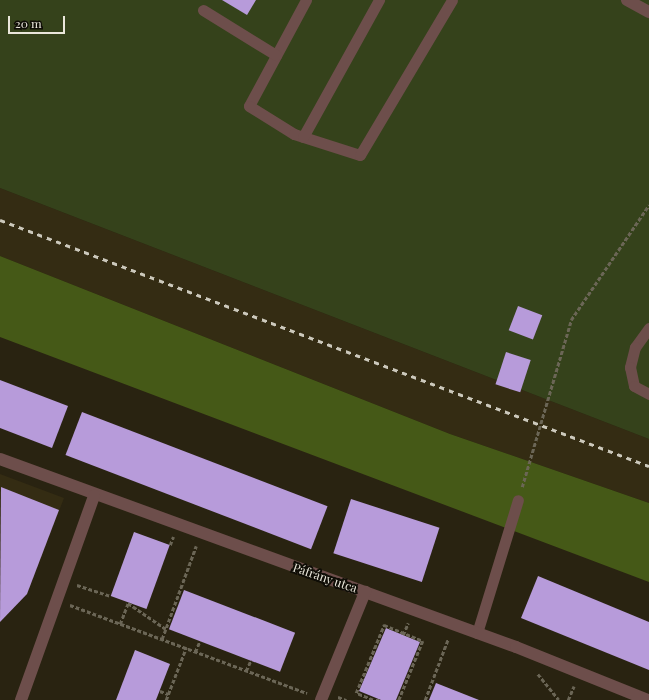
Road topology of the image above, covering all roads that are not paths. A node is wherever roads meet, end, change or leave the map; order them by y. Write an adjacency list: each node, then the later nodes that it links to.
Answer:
1 (306, 0): 7 (lane)
2 (380, 0): 8 (lane)
3 (452, 0): 8 (lane)
4 (628, 0): 6 (street)
5 (203, 10): 7 (lane)
6 (649, 12)
7 (276, 55): 8 (lane)
8 (303, 138)
9 (649, 328): 10 (lane)
10 (649, 394)
11 (0, 459): 12 (street, Páfrány utca)
12 (94, 496): 14 (street, Páfrány utca); 17 (street)
13 (518, 500): 15 (lane)
14 (365, 592): 15 (street, Páfrány utca); 16 (street)
15 (477, 633): 18 (street, Páfrány utca)
16 (323, 698)
17 (21, 700)
18 (648, 700)

